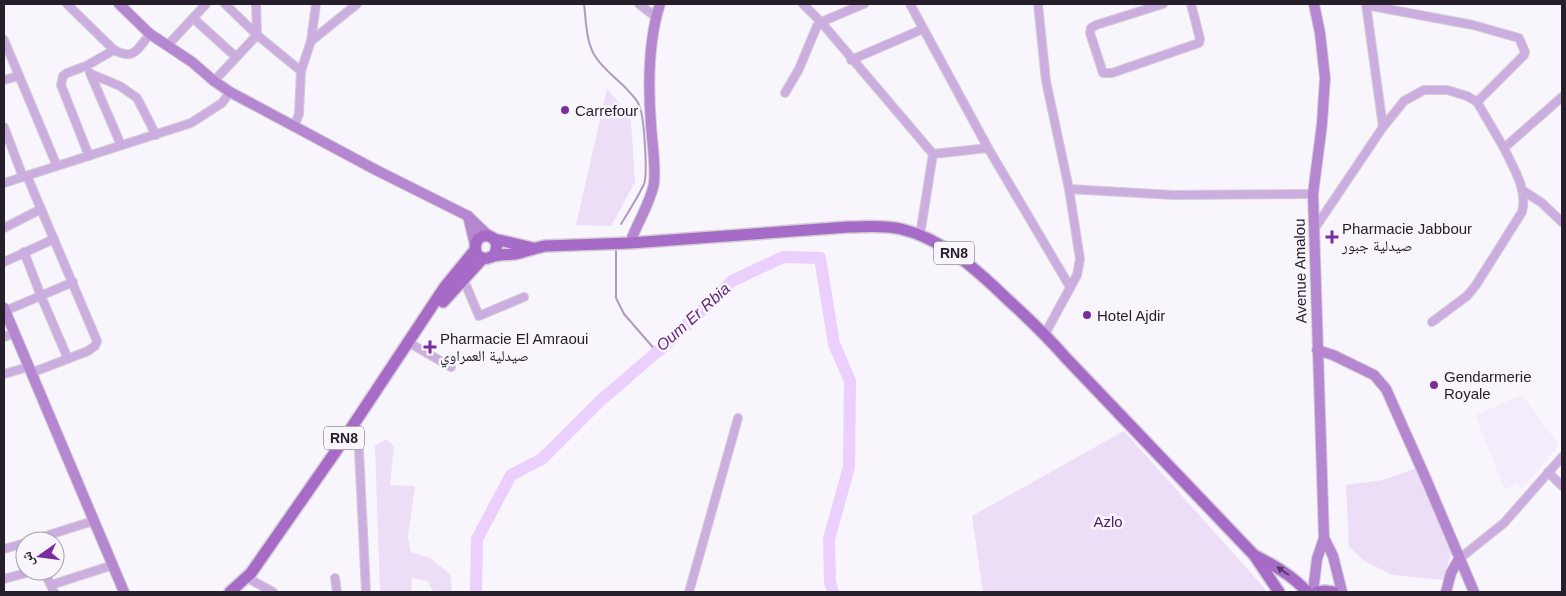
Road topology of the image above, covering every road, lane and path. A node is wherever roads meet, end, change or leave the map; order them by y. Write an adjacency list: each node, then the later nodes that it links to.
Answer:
1 (67, 4): 27 (street)
2 (119, 4): 22 (street)
3 (206, 4): 19 (street)
4 (225, 4): 23 (street)
5 (256, 4): 23 (street)
6 (316, 4): 25 (street)
7 (357, 4): 25 (street)
8 (639, 4): 18 (street)
9 (660, 4): 18 (street)
10 (803, 4): 20 (street)
11 (864, 4): 20 (street)
12 (910, 4): 21 (street)
13 (1038, 4): 52 (street)
14 (1163, 4): 15 (street)
15 (1192, 4)
16 (1314, 4): 54 (street, Avenue Amalou)
17 (1366, 4): 39 (street); 41 (street)
18 (656, 17): 63 (street)
19 (193, 18): 26 (street); 28 (street)
20 (821, 22): 29 (street); 37 (street)
21 (923, 29): 29 (street); 45 (street)
22 (150, 34): 26 (street); 27 (street)
23 (257, 35): 28 (street); 31 (street)
24 (4, 40): 33 (street)
25 (311, 41): 31 (street)
26 (167, 46): 35 (street)
27 (114, 50): 30 (street)
28 (236, 57): 35 (street)
29 (851, 60): 47 (street)
30 (86, 66): 32 (street); 48 (street)
31 (302, 71): 40 (street)
32 (91, 74): 43 (street); 44 (street)
33 (18, 76): 34 (street); 49 (street)
34 (4, 80)
35 (214, 81): 36 (street)
36 (230, 92): 40 (street); 43 (street)
37 (785, 93)
38 (1562, 97): 46 (street)
39 (1477, 102): 41 (street); 46 (street)
40 (294, 126): 56 (street)
41 (1383, 126): 59 (street)
42 (4, 127): 50 (street)
43 (156, 135): 44 (street)
44 (121, 145): 48 (street)
45 (988, 148): 47 (street); 70 (street)
46 (1504, 148): 53 (street)
47 (933, 154): 60 (street)
48 (89, 156): 49 (street)
49 (57, 166): 50 (street)
50 (25, 177): 51 (street); 55 (street)
51 (4, 183)
52 (1070, 189): 54 (street); 70 (street)
53 (1522, 190): 57 (street); 74 (street)
54 (1313, 194): 59 (street, Avenue Amalou)
55 (41, 210): 58 (street); 62 (street)
56 (468, 216): 61 (street); 66 (street)
57 (1562, 222)
58 (4, 228)
59 (1315, 228): 79 (street, Avenue Amalou)
60 (920, 235): 63 (main road, RN8); 76 (main road, RN8)
61 (491, 238): 64 (main road, RN8); 66 (main road, RN8); 66 (main road)
62 (54, 239): 65 (street); 69 (street)
63 (630, 243): 64 (main road, RN8)
64 (534, 248): 66 (main road, RN8)
65 (24, 252): 67 (street); 71 (street)
66 (482, 252): 68 (main road, RN8); 84 (main road, RN8)
67 (4, 262)
68 (463, 278): 72 (street); 78 (main road, RN8)
69 (73, 282): 71 (street); 80 (street)
70 (1070, 287): 76 (street)
71 (40, 296): 73 (street); 80 (street)
72 (524, 297)
73 (4, 310): 75 (street)
74 (1432, 322)
75 (15, 333): 77 (street); 82 (street)
76 (1045, 334): 94 (main road, RN8)
77 (4, 337)
78 (413, 345): 81 (street); 84 (main road, RN8)
79 (1317, 350): 93 (street, Avenue Amalou); 95 (street)
80 (68, 359): 82 (street)
81 (452, 367)
82 (30, 370): 83 (street); 91 (street)
83 (4, 374)
84 (371, 402): 86 (main road, RN8)
85 (738, 418): 106 (street)
86 (356, 427): 87 (main road, RN8); 105 (street)
87 (339, 452): 98 (main road, RN8); 101 (main road, RN8)
88 (1562, 457): 89 (street)
89 (1548, 472): 90 (street); 95 (street)
90 (1562, 486)
91 (94, 521): 92 (street); 96 (street)
92 (62, 531)
93 (1324, 538): 109 (street); 111 (street)
94 (1254, 555): 107 (main road, RN8); 108 (main road, RN8, one-way to 94)
95 (1459, 559): 112 (street); 113 (street)
96 (113, 565): 99 (street); 100 (street)
97 (335, 578): 104 (street)
98 (252, 581): 102 (main road, RN8); 103 (street)
99 (52, 589)
100 (124, 592)
101 (230, 592)
102 (241, 592)
103 (273, 592)
104 (337, 592)
105 (366, 592)
106 (689, 592)
107 (1279, 592)
108 (1307, 592)
109 (1315, 592): 110 (main road)
110 (1333, 592)
111 (1342, 592)
112 (1446, 592)
113 (1474, 592)

